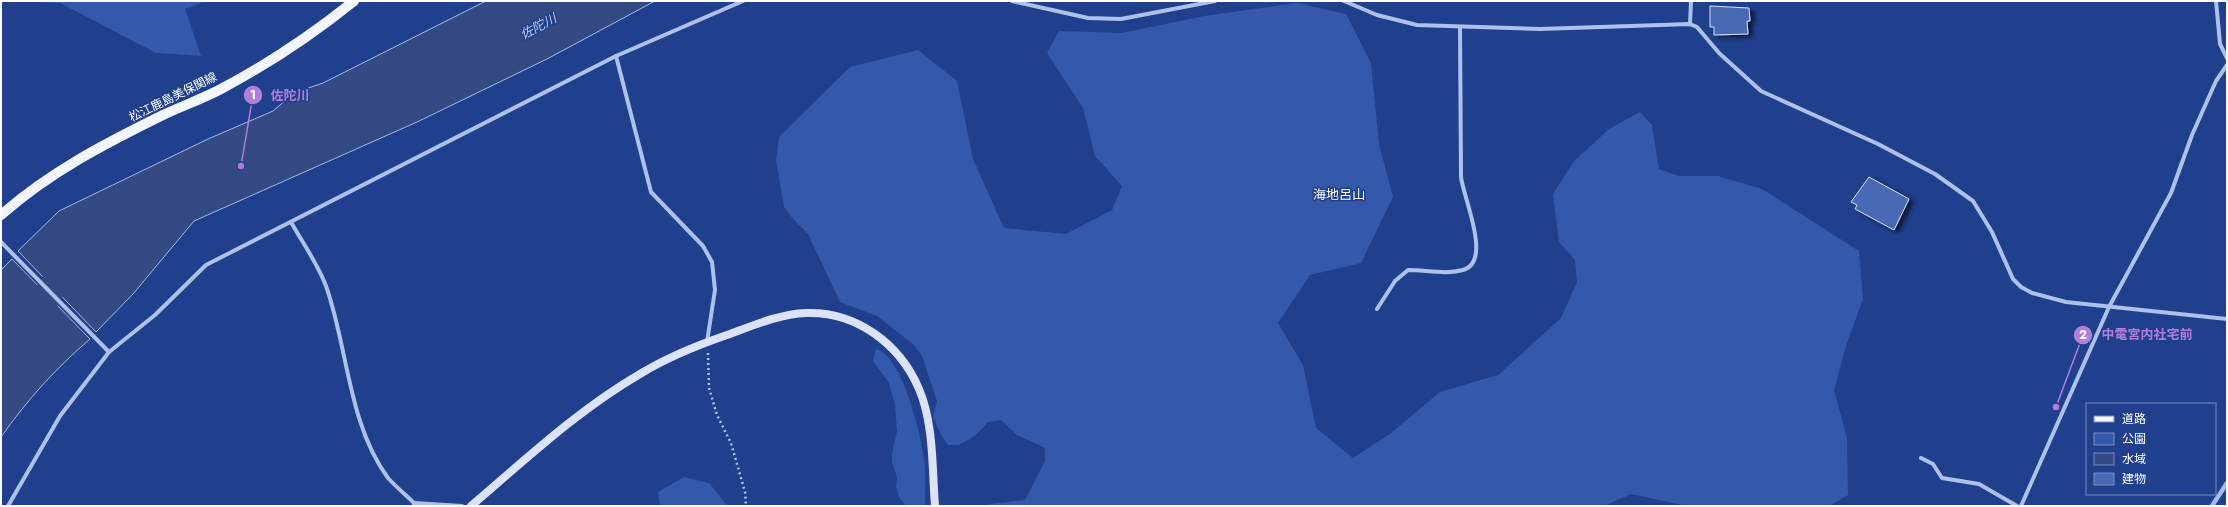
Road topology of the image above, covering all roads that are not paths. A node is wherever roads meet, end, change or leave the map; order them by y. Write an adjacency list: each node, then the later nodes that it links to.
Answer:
1 (354, 1): 13 (main road, 松江鹿島美保関線)
2 (743, 1): 10 (street)
3 (1012, 1): 4 (street)
4 (1215, 1)
5 (1344, 1): 9 (street)
6 (1691, 1): 8 (street)
7 (2216, 1): 11 (street)
8 (1690, 24): 9 (street); 16 (street)
9 (1460, 27): 17 (street)
10 (616, 56): 14 (street); 19 (street)
11 (2227, 58)
12 (2227, 65): 16 (street)
13 (1, 215)
14 (291, 222): 20 (street); 22 (street)
15 (1, 242): 20 (street)
16 (2109, 307): 18 (street); 28 (street)
17 (1377, 309)
18 (2227, 319)
19 (707, 342): 25 (street); 26 (street)
20 (109, 352): 23 (street)
21 (1921, 458): 27 (street)
22 (414, 504): 24 (street)
23 (8, 506)
24 (462, 506)
25 (471, 506)
26 (935, 506)
27 (2018, 506)
28 (2021, 506)

